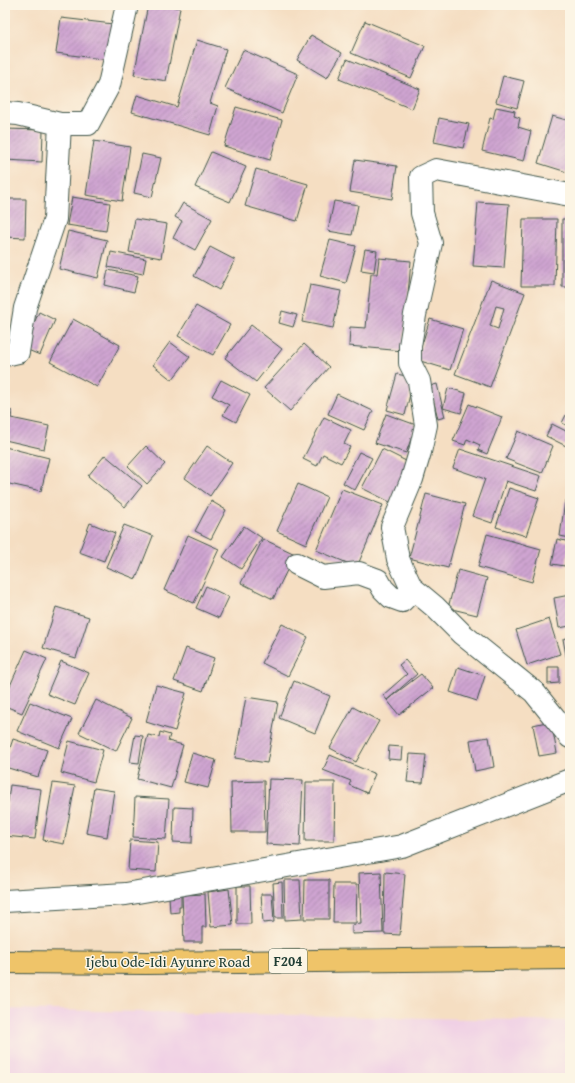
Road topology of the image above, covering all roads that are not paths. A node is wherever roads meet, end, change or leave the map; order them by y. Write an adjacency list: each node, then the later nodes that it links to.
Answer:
1 (127, 5): 3 (street)
2 (5, 113): 3 (street)
3 (60, 124): 5 (street)
4 (570, 195): 7 (street)
5 (5, 355)
6 (297, 564): 7 (street)
7 (411, 587): 8 (street)
8 (570, 737)
9 (570, 780): 10 (street)
10 (5, 901)
11 (570, 958): 12 (main road, Ijebu Ode-Idi Ayunre Road / F204)
12 (5, 962)

